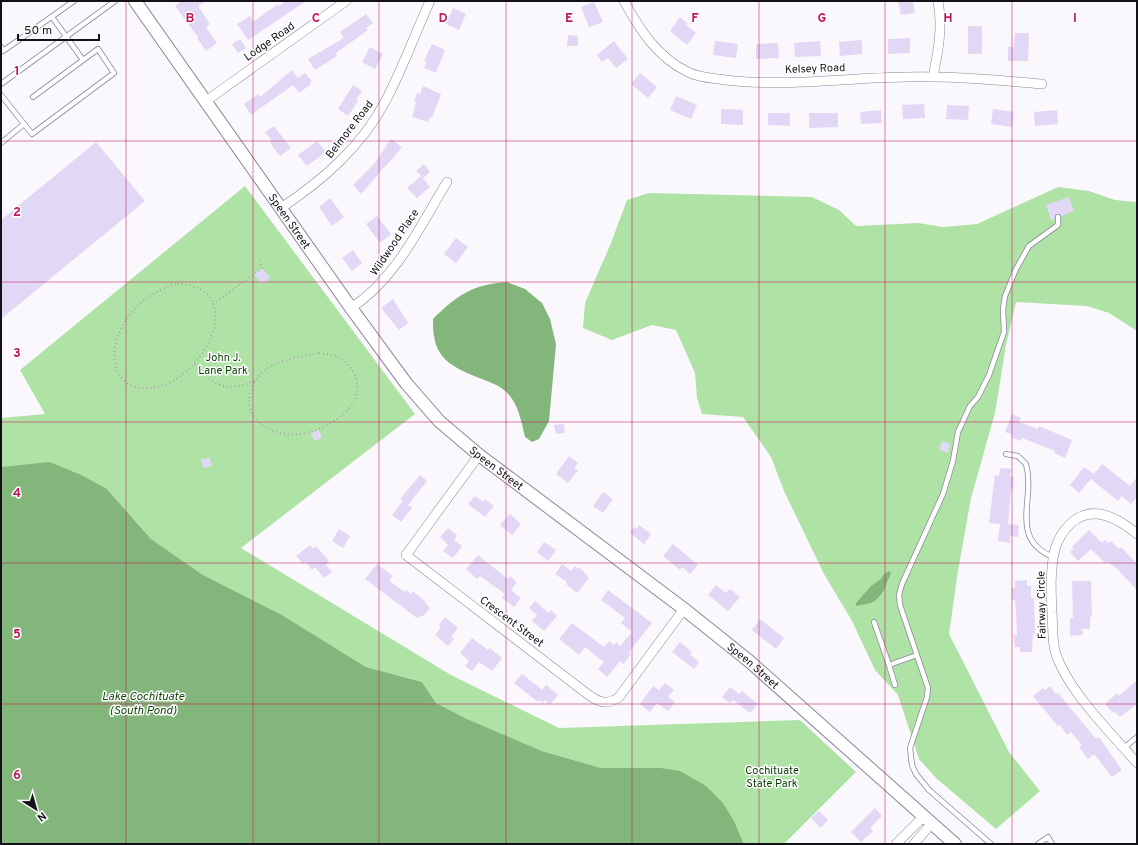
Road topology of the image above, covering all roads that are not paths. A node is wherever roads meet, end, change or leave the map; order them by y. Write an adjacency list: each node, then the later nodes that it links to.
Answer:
1 (74, 1): 8 (lane)
2 (115, 1): 9 (lane)
3 (135, 1): 17 (street, Speen Street)
4 (346, 1): 17 (street, Lodge Road)
5 (430, 1): 21 (street, Belmore Road)
6 (624, 1): 12 (street, Kelsey Road)
7 (938, 1): 12 (street)
8 (52, 17): 9 (lane); 10 (lane)
9 (65, 37): 11 (lane); 13 (lane)
10 (1, 47)
11 (83, 60): 16 (lane); 18 (lane)
12 (933, 77): 14 (street, Kelsey Road)
13 (1, 84)
14 (1042, 84)
15 (1, 95): 18 (lane)
16 (33, 96)
17 (206, 101): 21 (street, Speen Street)
18 (24, 124): 19 (lane)
19 (1, 143)
20 (447, 182): 23 (street, Wildwood Place)
21 (281, 208): 23 (street, Speen Street)
22 (1058, 217): 30 (lane)
23 (351, 308): 25 (street, Speen Street)
24 (1006, 454): 27 (lane)
25 (479, 455): 28 (street, Speen Street); 28 (street, Crescent Street)
26 (1137, 534): 27 (street, Fairway Circle)
27 (1053, 557): 34 (street, Fairway Circle)
28 (684, 609): 36 (street, Speen Street)
29 (874, 622): 31 (lane)
30 (917, 655): 31 (lane); 40 (lane)
31 (888, 665): 32 (lane)
32 (895, 685)
33 (1137, 737): 34 (lane)
34 (1124, 748): 35 (street, Fairway Circle)
35 (1137, 763)
36 (928, 819): 37 (street); 38 (street); 39 (street, Speen Street)
37 (896, 844)
38 (914, 844)
39 (955, 844)
40 (991, 844)
41 (1038, 844): 42 (lane)
42 (1052, 844)

